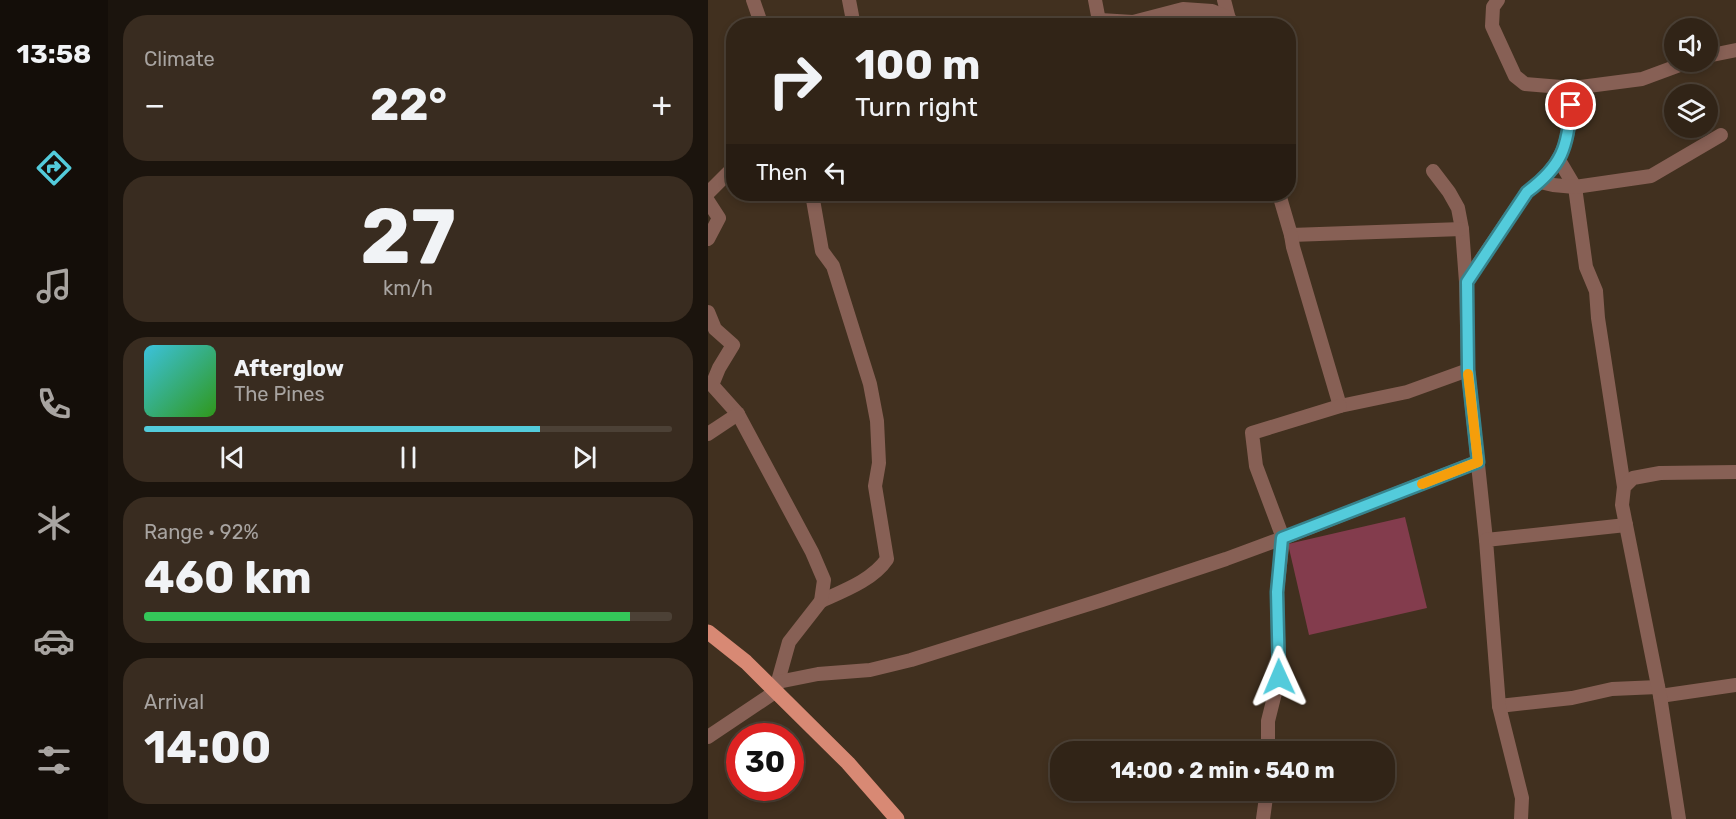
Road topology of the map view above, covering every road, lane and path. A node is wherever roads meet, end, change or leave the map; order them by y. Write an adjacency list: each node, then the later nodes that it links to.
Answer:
1 (753, 0): 6 (street)
2 (849, 0): 7 (street)
3 (1095, 0): 8 (street)
4 (1224, 0): 11 (street)
5 (1498, 0): 15 (street)
6 (759, 18)
7 (852, 18)
8 (1099, 18)
9 (1148, 18): 10 (street)
10 (1224, 18)
11 (1229, 18)
12 (1736, 50): 13 (street)
13 (1718, 54)
14 (1664, 71): 15 (street)
15 (1573, 88): 17 (street)
16 (1721, 135): 21 (street)
17 (1559, 160): 20 (street); 21 (street)
18 (1433, 171): 26 (street)
19 (726, 174): 22 (street)
20 (1540, 182): 21 (street); 29 (street)
21 (1575, 187): 37 (street)
22 (708, 193)
23 (708, 201): 28 (street)
24 (813, 201): 41 (street)
25 (1281, 201): 27 (street)
26 (1462, 229): 27 (street); 29 (street)
27 (1291, 235): 32 (street)
28 (708, 239)
29 (1467, 282): 31 (street)
30 (708, 312): 33 (street)
31 (1468, 370): 32 (street); 35 (street)
32 (1340, 406): 39 (street)
33 (738, 414): 34 (street); 41 (street)
34 (708, 434)
35 (1478, 462): 39 (street); 40 (street)
36 (1736, 472): 37 (street)
37 (1624, 487): 38 (street)
38 (1626, 525): 40 (street); 45 (street)
39 (1282, 538): 44 (street); 48 (street)
40 (1486, 540): 46 (street)
41 (821, 601): 44 (street)
42 (708, 632): 44 (main road)
43 (1736, 685): 45 (street)
44 (777, 687): 47 (street); 50 (main road)
45 (1659, 691): 46 (street); 53 (street)
46 (1499, 706): 52 (street)
47 (708, 737)
48 (1268, 741)
49 (1265, 801): 51 (street)
50 (897, 819)
51 (1263, 819)
52 (1521, 819)
53 (1679, 819)

